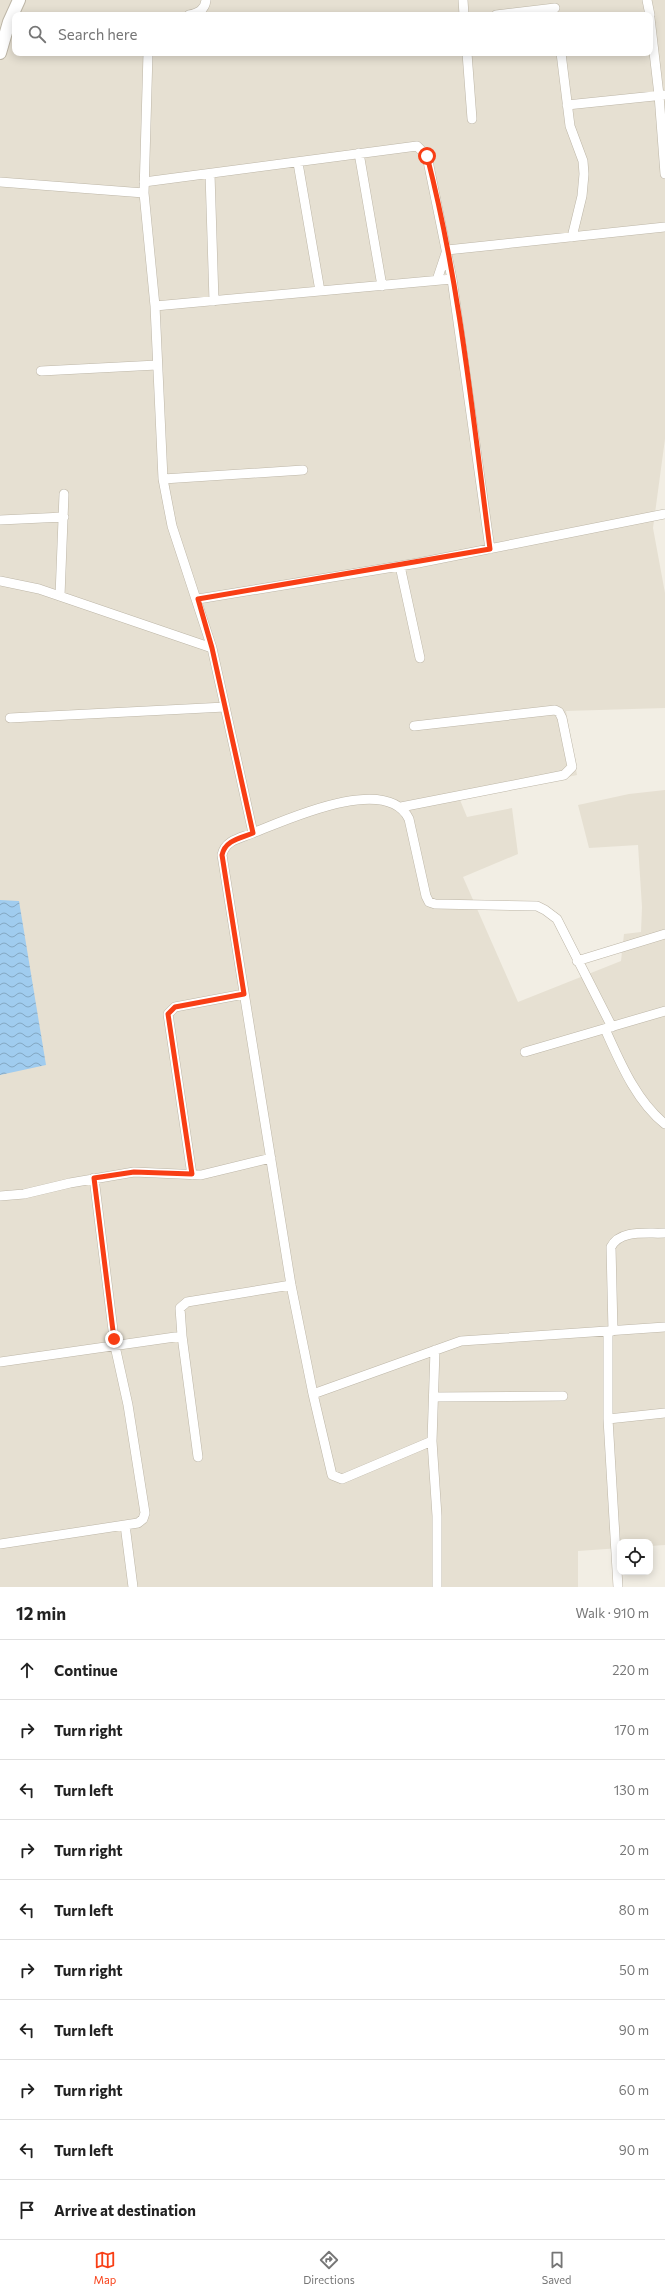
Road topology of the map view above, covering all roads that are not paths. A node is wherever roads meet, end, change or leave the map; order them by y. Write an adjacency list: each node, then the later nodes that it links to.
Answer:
1 (19, 0): 6 (street)
2 (206, 0): 7 (street)
3 (463, 0): 8 (street)
4 (647, 0): 10 (street)
5 (555, 8): 9 (street)
6 (15, 12)
7 (198, 12)
8 (464, 12)
9 (521, 12)
10 (649, 12)
11 (12, 20): 13 (street)
12 (653, 37): 17 (street)
13 (0, 53)
14 (148, 56): 25 (street)
15 (467, 56): 19 (street)
16 (562, 56): 18 (street)
17 (662, 95): 18 (street); 23 (street)
18 (567, 105): 28 (street)
19 (472, 119)
20 (359, 153): 21 (street); 29 (street); 32 (street)
21 (298, 163): 22 (street); 33 (street)
22 (210, 174): 25 (street); 34 (street)
23 (665, 174)
24 (0, 182): 26 (street)
25 (144, 182): 26 (street)
26 (144, 193): 35 (street)
27 (665, 227): 28 (street)
28 (572, 237): 29 (street)
29 (446, 250): 30 (street); 31 (street)
30 (452, 279): 31 (street); 44 (street)
31 (437, 280): 32 (street)
32 (382, 286): 33 (street)
33 (320, 291): 34 (street)
34 (214, 301): 35 (street)
35 (155, 306): 36 (street)
36 (157, 365): 37 (street); 39 (street)
37 (41, 371)
38 (303, 470): 39 (street)
39 (163, 479): 48 (street)
40 (64, 494): 42 (street)
41 (665, 514): 44 (street)
42 (64, 517): 43 (street); 47 (street)
43 (0, 520)
44 (490, 549): 45 (street)
45 (400, 566): 48 (street); 50 (street)
46 (0, 581): 47 (street)
47 (60, 596): 49 (street)
48 (198, 599): 49 (street)
49 (212, 648): 51 (street)
50 (420, 658)
51 (225, 707): 52 (street); 55 (street)
52 (10, 718)
53 (414, 726): 54 (street)
54 (401, 807): 55 (street); 57 (street)
55 (253, 833): 58 (street)
56 (665, 934): 57 (street)
57 (577, 960): 60 (street)
58 (244, 994): 63 (street); 64 (street)
59 (665, 1011): 60 (street)
60 (609, 1028): 61 (street); 62 (street)
61 (525, 1052)
62 (665, 1124)
63 (271, 1158): 64 (street); 68 (street)
64 (192, 1174): 65 (street)
65 (94, 1178): 66 (street); 72 (street)
66 (0, 1196)
67 (665, 1233): 70 (street)
68 (291, 1285): 71 (street); 75 (street)
69 (665, 1327): 70 (street)
70 (611, 1331): 73 (street); 79 (street)
71 (182, 1336): 72 (street); 81 (street)
72 (116, 1346): 74 (street); 82 (street)
73 (435, 1350): 75 (street); 77 (street)
74 (0, 1362)
75 (313, 1394): 80 (street)
76 (563, 1396): 77 (street)
77 (434, 1397): 80 (street)
78 (665, 1413): 79 (street)
79 (608, 1418): 86 (street)
80 (432, 1441): 85 (street)
81 (198, 1457)
82 (125, 1525): 83 (street); 84 (street)
83 (0, 1544)
84 (133, 1587)
85 (437, 1587)
86 (618, 1587)

